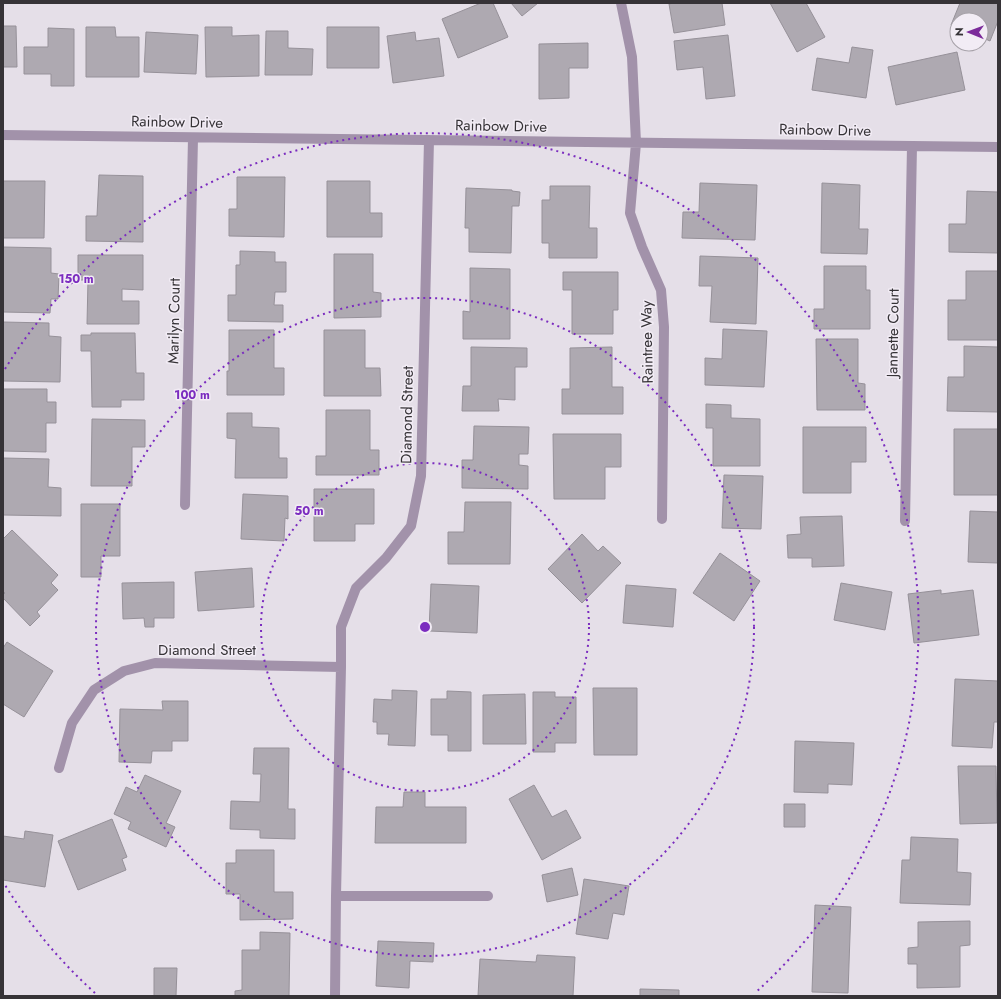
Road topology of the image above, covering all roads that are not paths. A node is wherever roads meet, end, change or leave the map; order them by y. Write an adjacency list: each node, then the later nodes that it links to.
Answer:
1 (621, 3): 5 (street, Raintree Way)
2 (3, 135): 3 (street, Rainbow Drive)
3 (193, 138): 4 (street, Rainbow Drive); 8 (street, Marilyn Court)
4 (429, 140): 5 (street, Rainbow Drive); 11 (street, Diamond Street)
5 (636, 143): 6 (street, Rainbow Drive); 9 (street, Raintree Way)
6 (912, 146): 7 (street, Rainbow Drive); 10 (street, Jannette Court)
7 (998, 147)
8 (185, 505)
9 (662, 519)
10 (905, 521)
11 (341, 667): 12 (street, Diamond Street); 13 (street, Diamond Street)
12 (59, 768)
13 (336, 896): 14 (street); 15 (street, Diamond Street)
14 (488, 896)
15 (335, 996)

